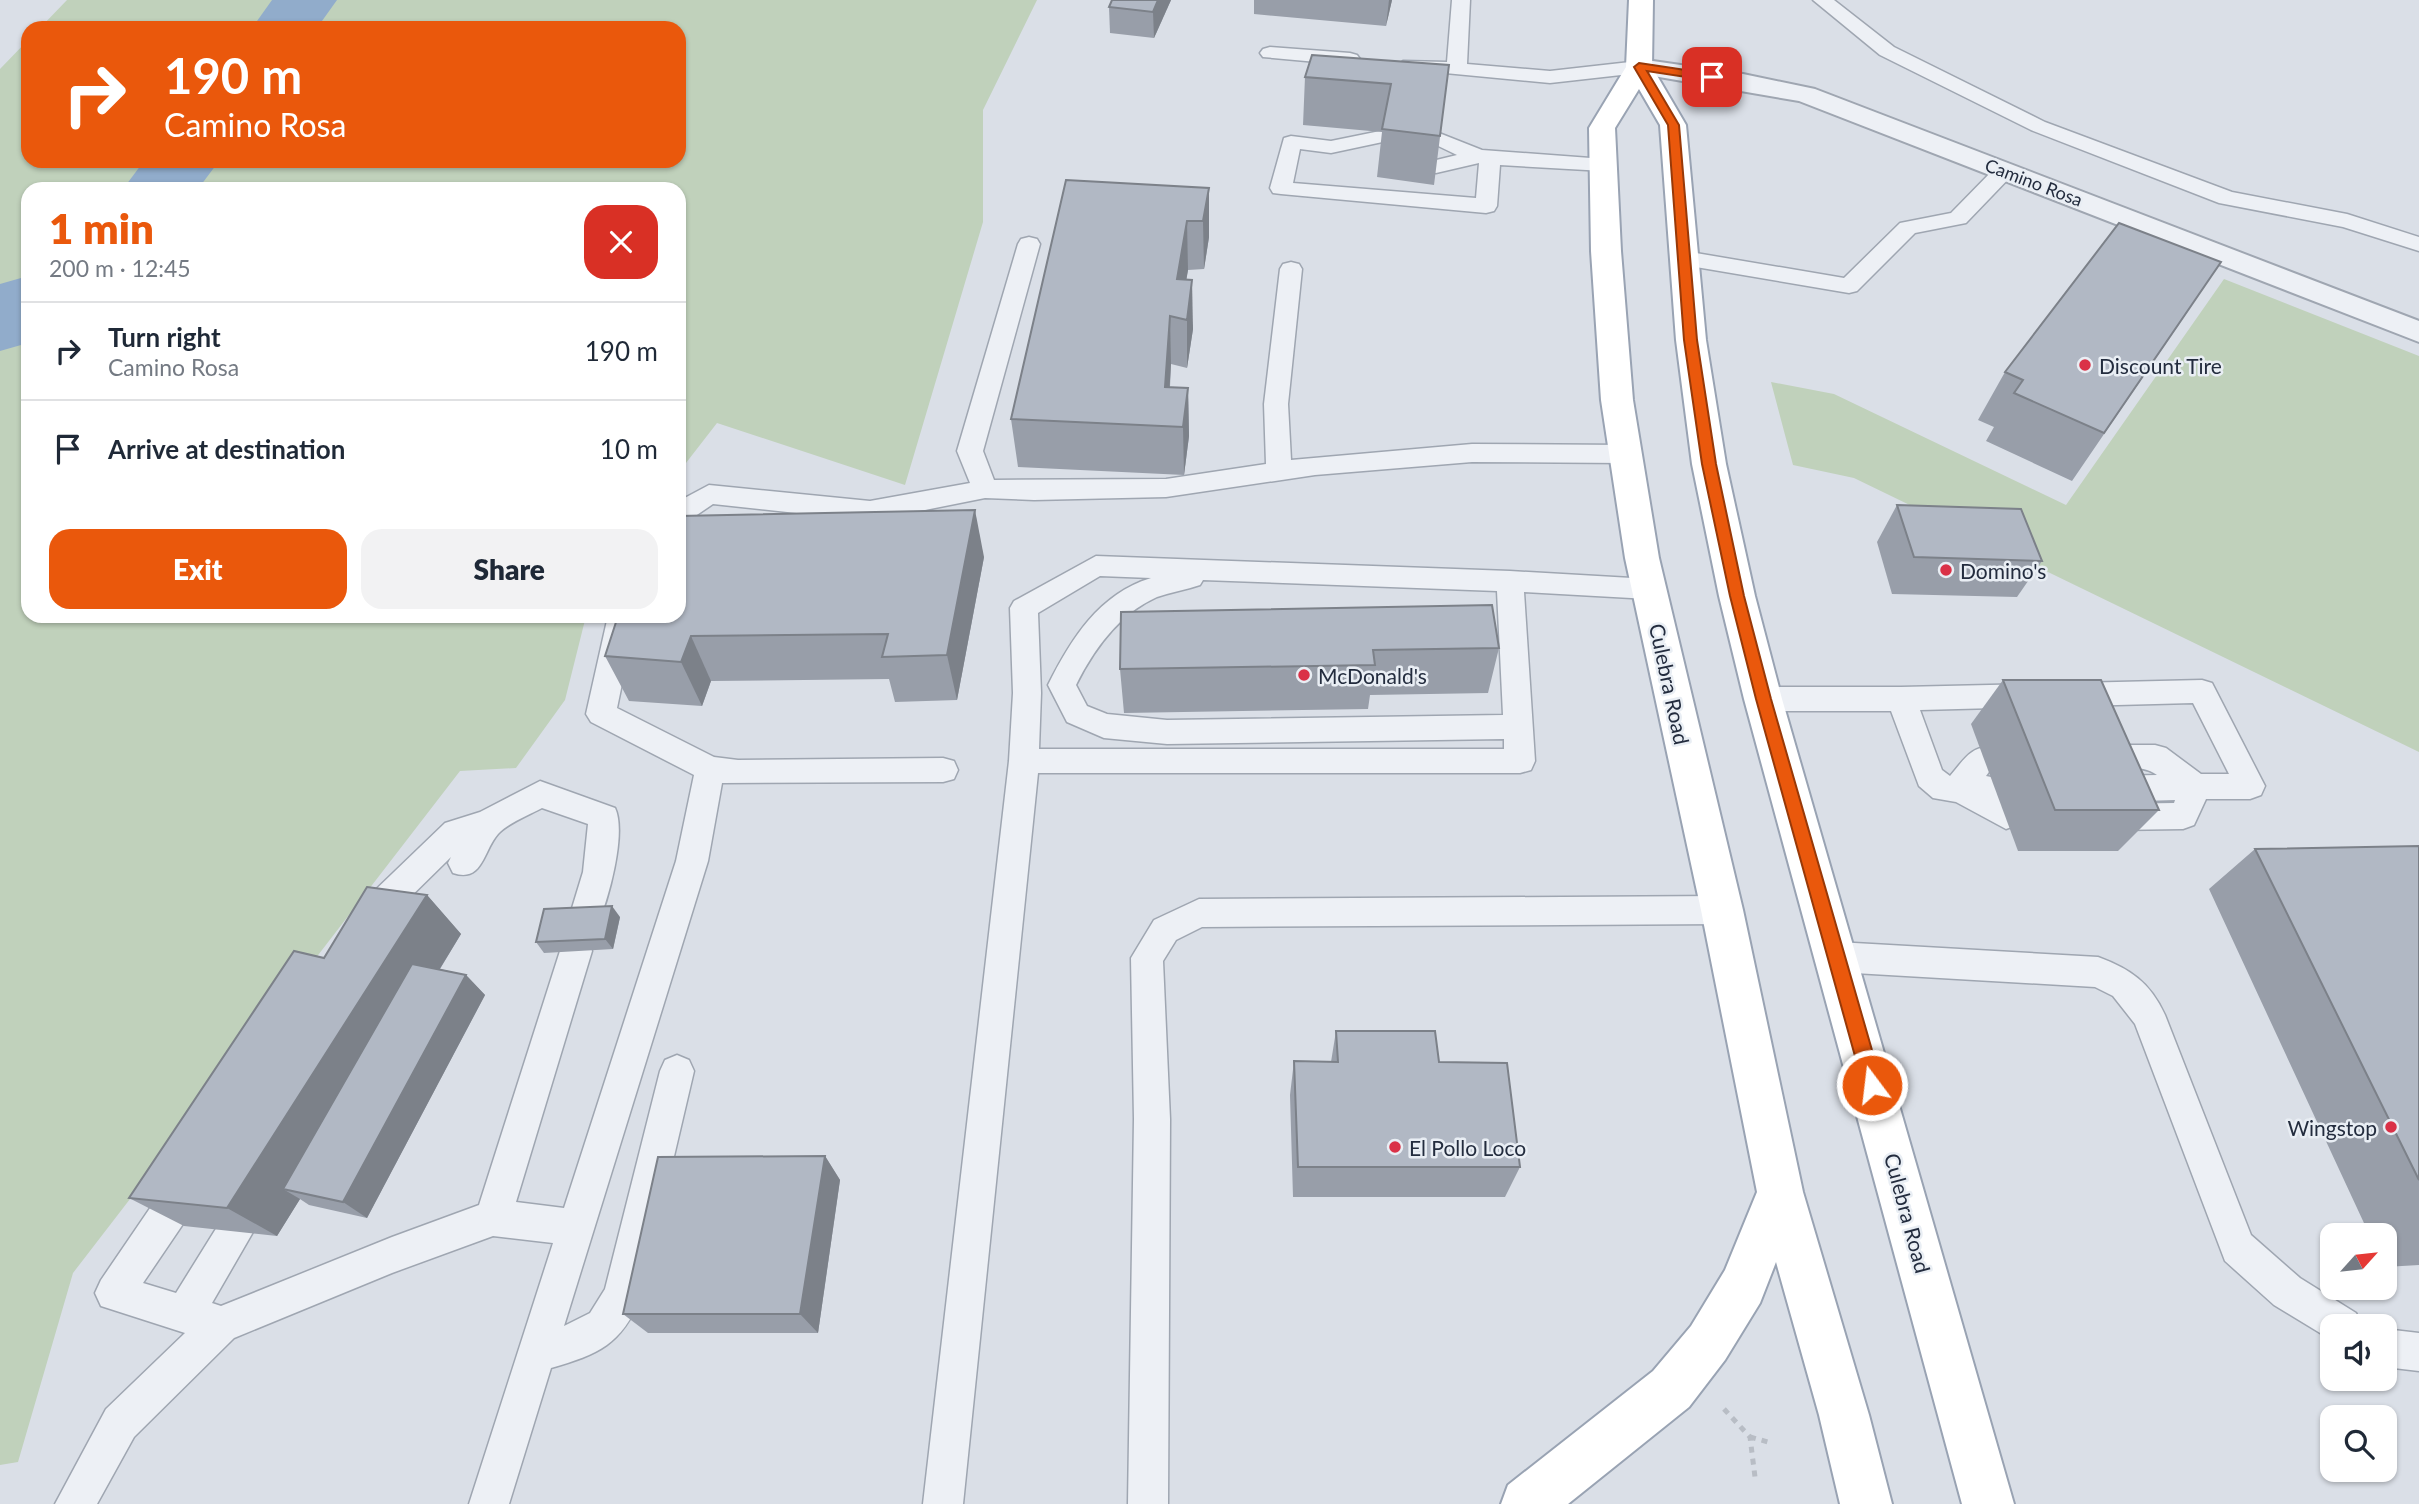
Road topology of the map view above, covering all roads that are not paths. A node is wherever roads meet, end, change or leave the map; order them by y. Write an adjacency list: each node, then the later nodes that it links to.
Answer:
1 (1461, 0): 8 (lane)
2 (1641, 0): 7 (main road, Culebra Road)
3 (1822, 0): 15 (lane)
4 (1270, 52): 5 (lane)
5 (1364, 61)
6 (1390, 63): 8 (lane)
7 (1639, 67): 8 (lane); 12 (main road, Culebra Road); 13 (street, Camino Rosa); 16 (main road, Culebra Road)
8 (1457, 69)
9 (1378, 148): 11 (lane)
10 (1438, 153): 11 (lane)
11 (1483, 157): 12 (lane)
12 (1604, 165): 19 (main road, Culebra Road)
13 (2006, 171): 16 (lane); 18 (street, Camino Rosa)
14 (1028, 244): 21 (lane)
15 (2419, 244)
16 (1684, 258): 27 (main road, Culebra Road)
17 (1291, 269): 20 (lane)
18 (2419, 332)
19 (1625, 454): 20 (lane); 25 (main road, Culebra Road)
20 (1279, 472): 21 (lane)
21 (985, 489): 22 (lane)
22 (686, 509)
23 (1217, 570): 24 (lane); 29 (lane); 32 (lane)
24 (1510, 581): 25 (lane); 29 (lane)
25 (1649, 589): 43 (main road, Culebra Road)
26 (620, 623): 33 (lane)
27 (1763, 699): 28 (lane); 47 (main road, Culebra Road)
28 (1901, 699): 35 (lane); 36 (lane)
29 (1518, 727): 32 (lane)
30 (2078, 757): 37 (lane)
31 (1984, 758): 36 (lane)
32 (1024, 761): 62 (lane)
33 (709, 769): 34 (lane); 52 (lane)
34 (943, 770)
35 (2250, 786): 37 (lane)
36 (1958, 787): 39 (lane)
37 (2196, 788): 38 (lane); 40 (lane)
38 (2092, 789)
39 (2000, 802)
40 (2103, 817)
41 (488, 823): 42 (lane); 44 (lane); 45 (lane)
42 (464, 863)
43 (1722, 910): 50 (main road, Culebra Road); 63 (lane)
44 (585, 918)
45 (355, 942)
46 (576, 951): 51 (lane)
47 (1837, 957): 55 (lane); 66 (main road, Culebra Road)
48 (677, 1071): 59 (lane)
49 (207, 1157): 54 (lane)
50 (1780, 1192): 64 (main road); 65 (main road, Culebra Road)
51 (493, 1218): 52 (lane); 56 (lane)
52 (575, 1227): 59 (lane)
53 (235, 1231): 54 (lane)
54 (184, 1314): 56 (lane)
55 (2322, 1314)
56 (220, 1325): 60 (lane)
57 (2397, 1349): 58 (lane)
58 (2419, 1352)
59 (537, 1353): 61 (lane)
60 (75, 1504)
61 (489, 1504)
62 (943, 1504)
63 (1148, 1504)
64 (1527, 1504)
65 (1866, 1504)
66 (1988, 1504)

